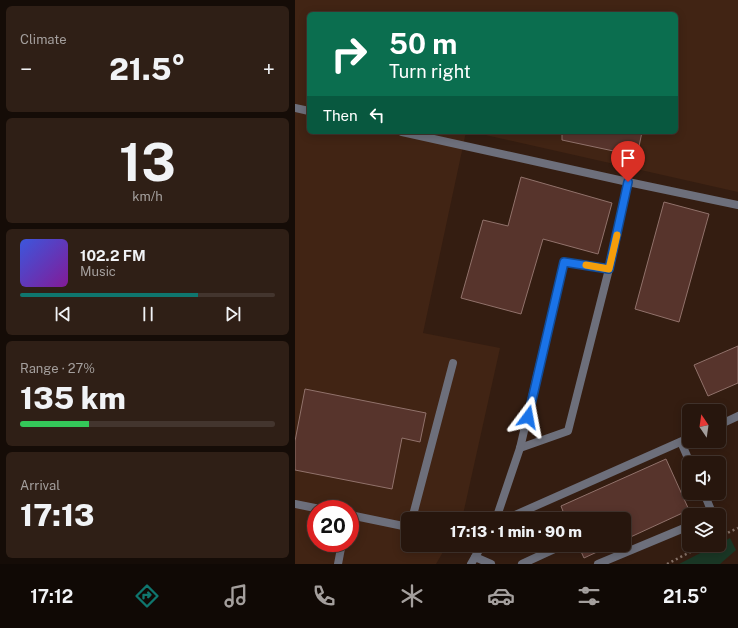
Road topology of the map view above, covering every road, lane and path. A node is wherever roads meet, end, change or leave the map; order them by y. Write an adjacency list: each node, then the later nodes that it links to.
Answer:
1 (295, 108): 2 (lane)
2 (307, 111)
3 (411, 134): 4 (lane)
4 (628, 182): 5 (lane); 6 (lane)
5 (738, 205)
6 (609, 269): 11 (lane); 11 (lane)
7 (453, 363): 15 (lane)
8 (738, 416): 9 (lane)
9 (726, 421)
10 (681, 442): 12 (lane); 17 (lane)
11 (520, 448): 16 (lane)
12 (687, 456)
13 (295, 504): 14 (lane)
14 (307, 506)
15 (414, 512)
16 (498, 512)
17 (522, 512)
18 (359, 517): 19 (lane)
19 (401, 526)
20 (738, 528): 22 (path)
21 (682, 529): 30 (lane)
22 (726, 534)
23 (340, 552): 27 (lane)
24 (548, 552): 29 (lane)
25 (690, 552): 31 (path)
26 (473, 560): 28 (lane)
27 (337, 564)
28 (491, 564)
29 (522, 564)
30 (598, 564)
31 (667, 564)

